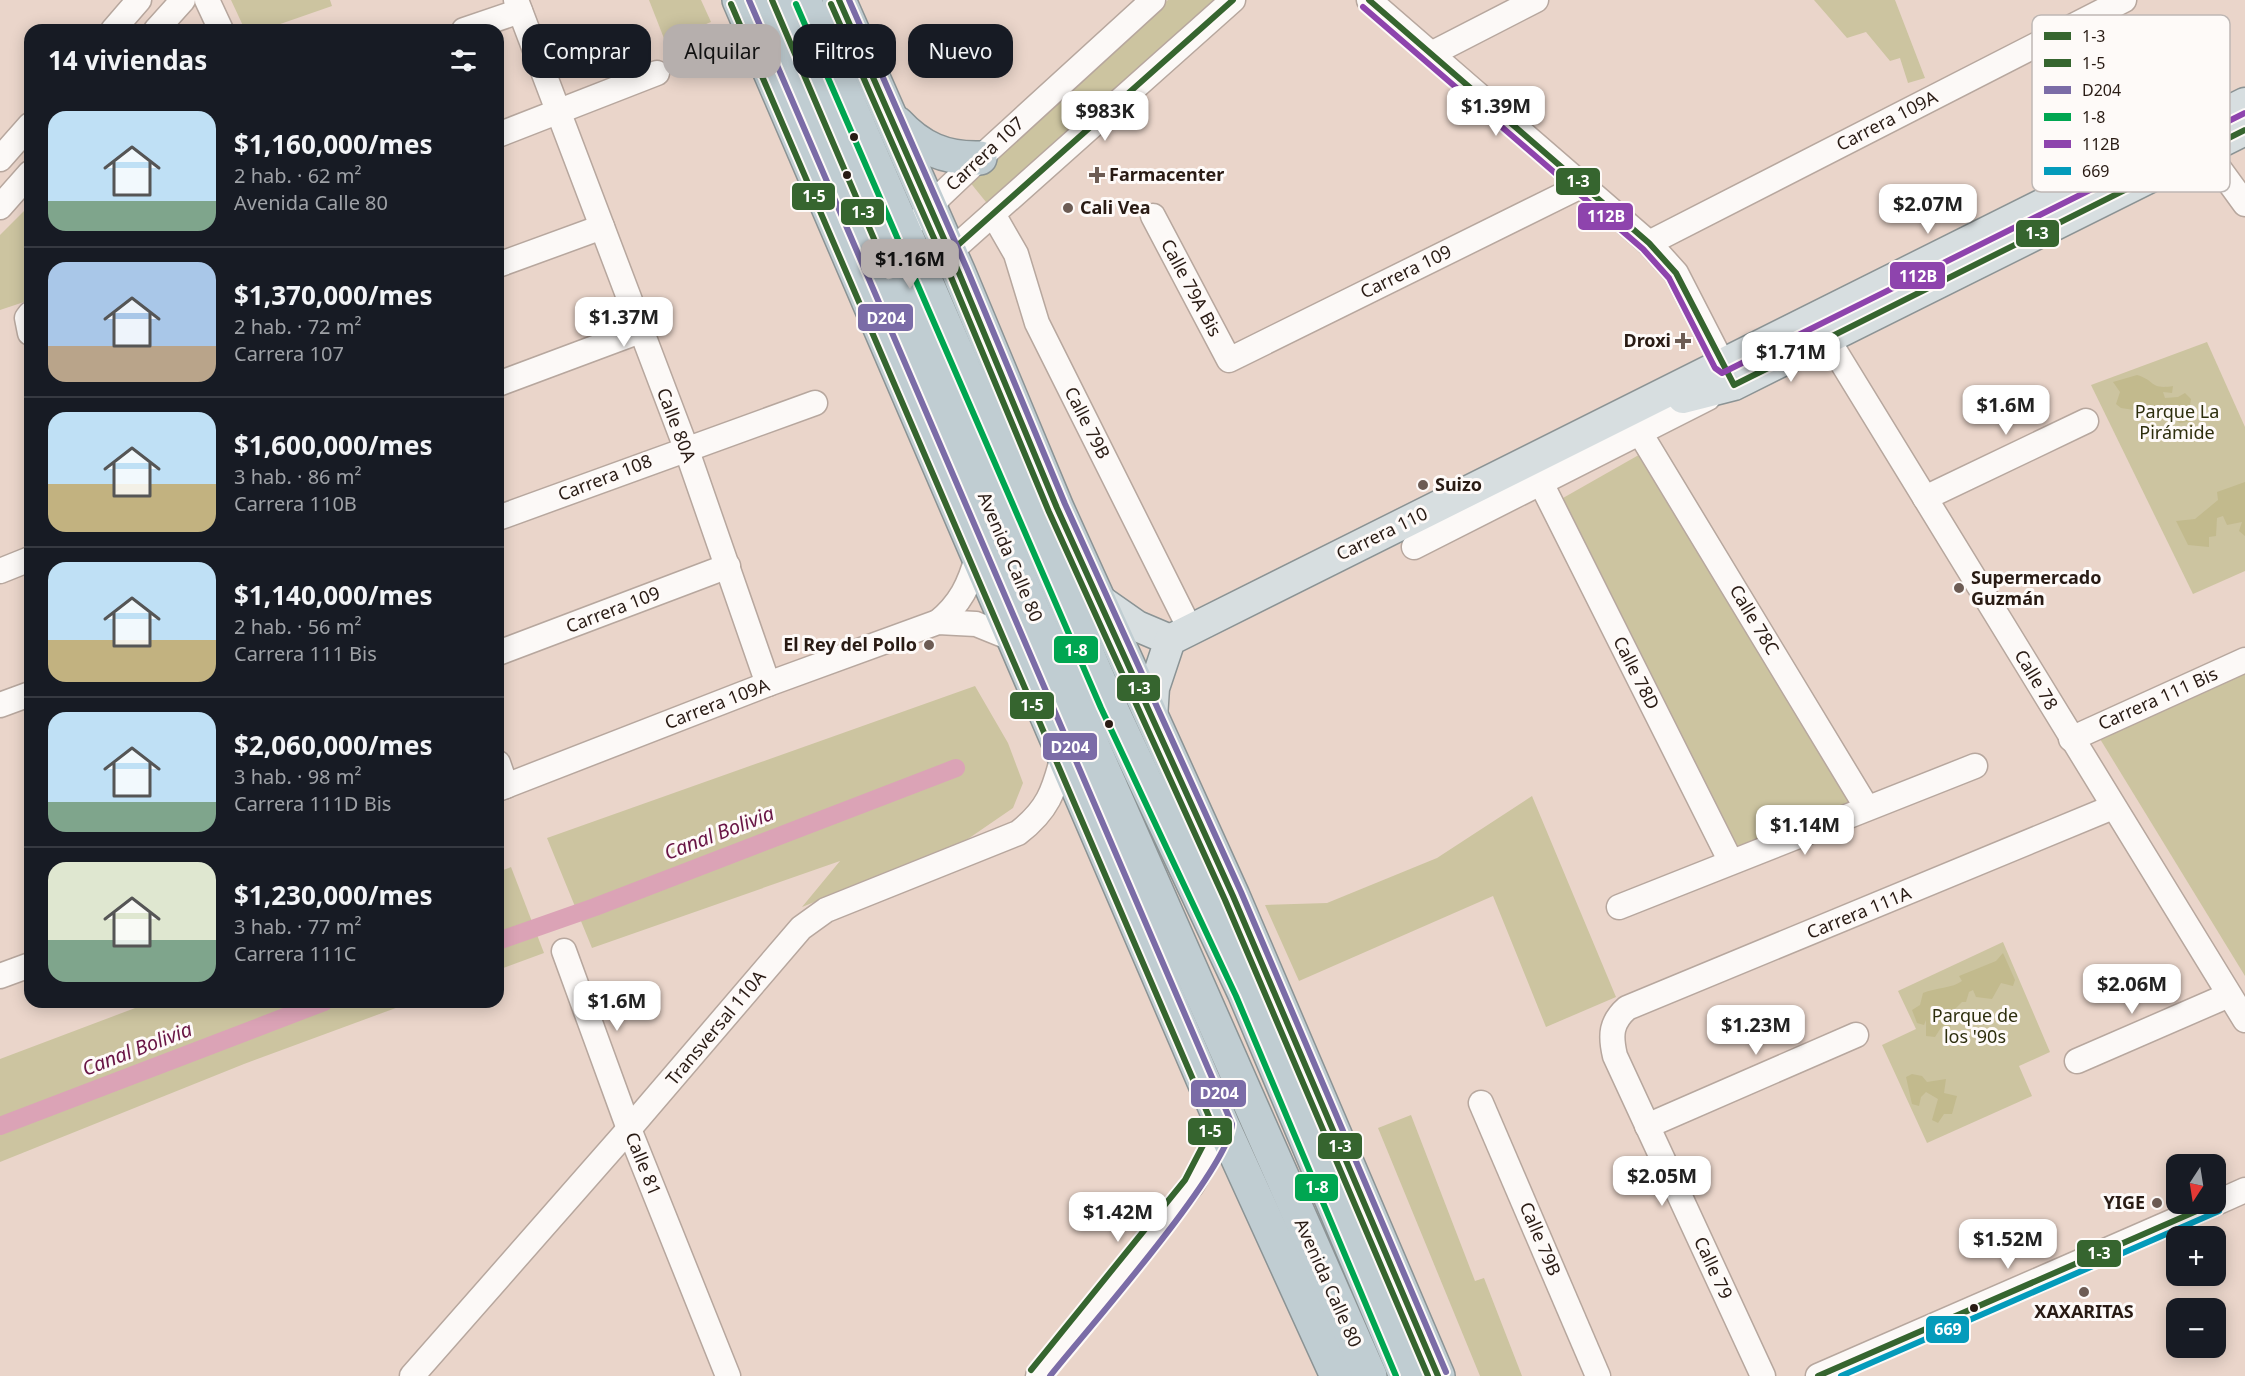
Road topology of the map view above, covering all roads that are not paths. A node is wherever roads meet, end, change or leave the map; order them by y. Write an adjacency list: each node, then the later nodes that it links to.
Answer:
1 (139, 0): 15 (street)
2 (183, 0): 16 (street)
3 (207, 0): 17 (street)
4 (739, 0): 47 (highway, Avenida Calle 80)
5 (772, 0): 46 (highway, Avenida Calle 80)
6 (804, 0): 44 (highway, Avenida Calle 80)
7 (839, 0): 25 (highway, Avenida Calle 80)
8 (1153, 0): 30 (street, Carrera 107)
9 (1233, 0): 40 (street)
10 (1369, 0): 20 (street)
11 (1536, 0): 20 (street)
12 (2118, 1): 14 (street, Carrera 109A)
13 (518, 6): 18 (street); 23 (street, Calle 80A)
14 (2091, 15)
15 (118, 24)
16 (161, 24)
17 (218, 24)
18 (478, 24)
19 (2032, 45): 43 (street, Carrera 109A)
20 (1431, 54): 34 (street)
21 (657, 73): 23 (street)
22 (2245, 103): 24 (main road, Carrera 110)
23 (558, 111): 28 (street); 42 (street, Calle 80A)
24 (2230, 113)
25 (892, 118): 30 (highway); 39 (highway, Avenida Calle 80)
26 (2245, 130): 29 (main road, Carrera 110)
27 (24, 132): 31 (street)
28 (504, 133)
29 (2230, 137)
30 (980, 158): 39 (street, Carrera 107)
31 (0, 159)
32 (24, 180): 38 (street)
33 (2230, 183): 37 (street)
34 (1583, 185): 43 (street); 50 (street, Carrera 109)
35 (2095, 192): 51 (main road, Carrera 110)
36 (2099, 192): 49 (main road, Carrera 110)
37 (2245, 204)
38 (0, 207)
39 (930, 207): 44 (highway, Avenida Calle 80); 44 (street, Carrera 107)
40 (993, 214): 44 (street); 69 (street, Calle 79B)
41 (1152, 216): 50 (street, Calle 79A Bis)
42 (602, 226): 45 (street); 48 (street, Calle 80A)
43 (1649, 243): 51 (street)
44 (926, 252): 46 (street); 59 (highway, Avenida Calle 80); 65 (highway, Avenida Calle 80)
45 (504, 263)
46 (889, 274): 47 (street); 104 (highway, Avenida Calle 80)
47 (874, 319): 62 (highway, Avenida Calle 80)
48 (640, 331): 52 (street); 56 (street, Calle 80A)
49 (1827, 338): 51 (main road, Carrera 110); 58 (street, Calle 78)
50 (1229, 360)
51 (1728, 375): 55 (main road, Carrera 110)
52 (504, 382)
53 (815, 403): 56 (street, Carrera 108)
54 (2086, 421): 58 (street)
55 (1634, 422): 57 (main road, Carrera 110); 82 (street, Calle 78C)
56 (686, 448): 60 (street, Carrera 108); 64 (street, Calle 80A)
57 (1535, 472): 61 (street, Carrera 110); 69 (main road, Carrera 110); 83 (street, Calle 78D)
58 (1925, 498): 77 (street, Calle 78)
59 (1057, 508): 65 (highway); 67 (highway, Avenida Calle 80)
60 (504, 516)
61 (1414, 548)
62 (977, 557): 68 (street, Carrera 109A); 70 (highway, Avenida Calle 80)
63 (24, 561): 66 (street)
64 (728, 566): 71 (street, Carrera 109); 73 (street, Calle 80A)
65 (1050, 566): 105 (highway, Avenida Calle 80)
66 (0, 570)
67 (1097, 598): 69 (main road); 76 (highway, Avenida Calle 80)
68 (938, 622): 70 (street, Carrera 109A); 73 (street, Carrera 109A)
69 (1180, 634): 76 (main road)
70 (1013, 639): 78 (highway, Avenida Calle 80)
71 (504, 652)
72 (2245, 660): 77 (street, Carrera 111 Bis)
73 (768, 684): 80 (street, Carrera 109A)
74 (24, 696): 75 (street)
75 (0, 705)
76 (1152, 718): 106 (highway, Avenida Calle 80)
77 (2071, 739): 81 (street, Calle 78)
78 (1063, 756): 94 (highway, Avenida Calle 80); 96 (street, Transversal 110A)
79 (1975, 766): 82 (street)
80 (504, 778)
81 (2113, 807): 88 (street, Calle 78); 90 (street, Carrera 111A)
82 (1868, 808): 83 (street)
83 (1731, 862): 84 (street)
84 (1619, 907)
85 (564, 951): 96 (street, Calle 81)
86 (24, 966): 87 (street)
87 (0, 976)
88 (2229, 995): 89 (street, Calle 78); 92 (street)
89 (2245, 1020)
90 (1612, 1028): 95 (street, Calle 79)
91 (1856, 1035): 95 (street)
92 (2077, 1062)
93 (1481, 1103): 107 (street, Calle 79B)
94 (1223, 1126): 102 (street); 103 (highway, Avenida Calle 80)
95 (1647, 1126): 108 (street, Calle 79)
96 (629, 1129): 100 (street, Transversal 110A); 101 (street, Calle 81)
97 (2245, 1190): 98 (street)
98 (2226, 1198)
99 (2190, 1214): 109 (street)
100 (412, 1376)
101 (728, 1376)
102 (1038, 1376)
103 (1336, 1376)
104 (1370, 1376)
105 (1406, 1376)
106 (1438, 1376)
107 (1598, 1376)
108 (1763, 1376)
109 (1818, 1376)

